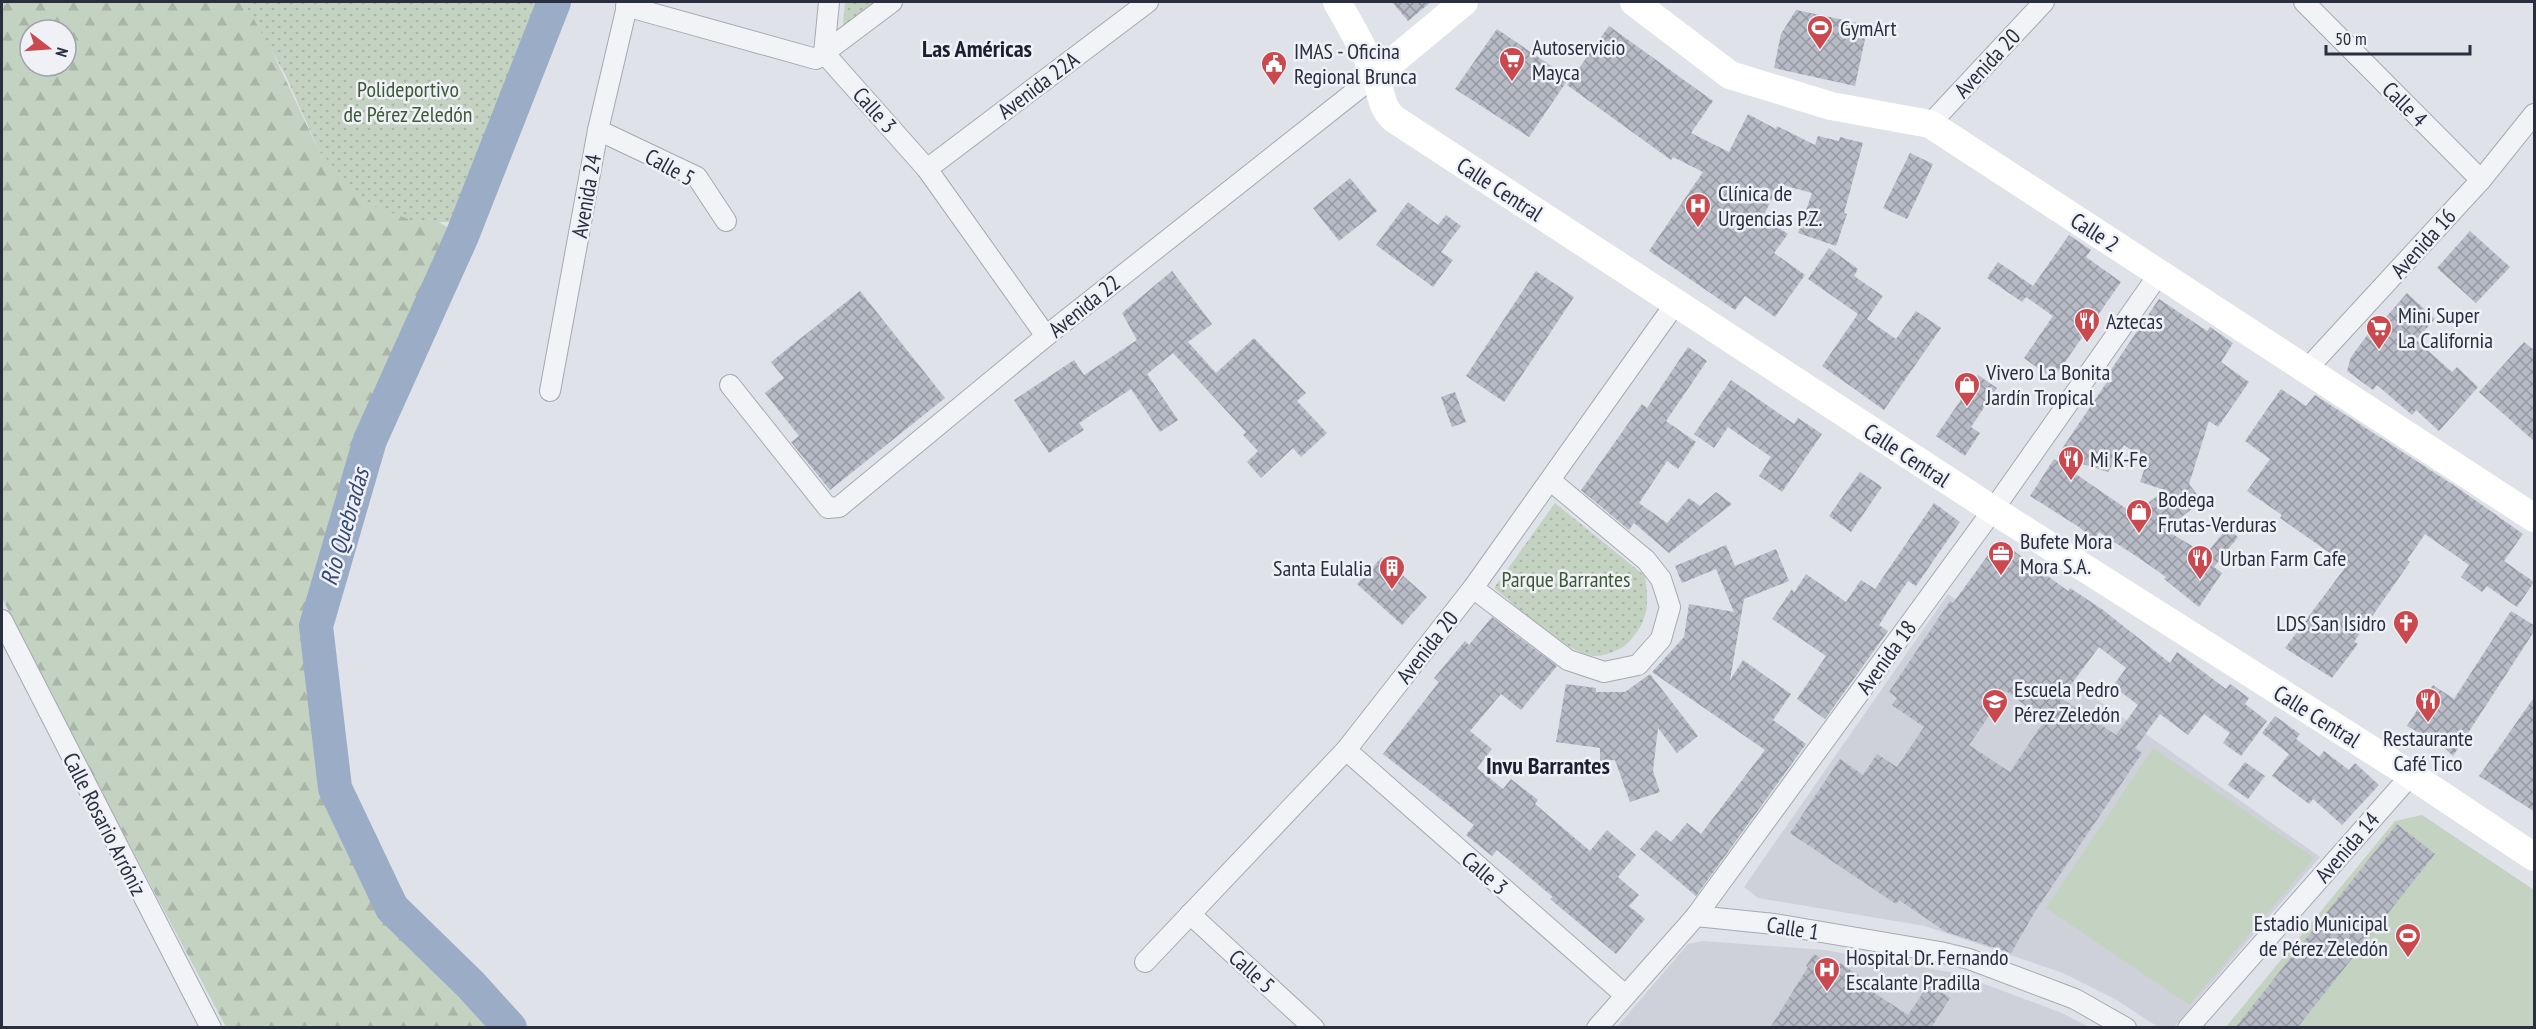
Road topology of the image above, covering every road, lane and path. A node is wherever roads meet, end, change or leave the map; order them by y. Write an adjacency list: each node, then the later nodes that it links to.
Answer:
1 (829, 2): 10 (street)
2 (892, 2): 10 (street)
3 (1148, 2): 15 (street, Avenida 22A)
4 (1337, 2): 11 (main road, Calle Central)
5 (1464, 2): 11 (main road, Avenida 22)
6 (1634, 2): 13 (main road, Calle 2)
7 (2044, 2): 13 (street, Avenida 20)
8 (2304, 2): 16 (street, Calle 4)
9 (627, 4): 10 (street); 14 (street, Avenida 24)
10 (824, 53): 15 (street, Calle 3)
11 (1376, 75): 19 (main road, Calle Central); 20 (street, Avenida 22)
12 (2535, 114): 16 (street, Avenida 16)
13 (1930, 123): 18 (main road, Calle 2)
14 (598, 130): 17 (street, Calle 5); 23 (street, Avenida 24)
15 (927, 169): 20 (street, Calle 3)
16 (2481, 180): 21 (street, Avenida 16)
17 (726, 221)
18 (2159, 274): 21 (main road, Calle 2); 25 (street, Avenida 18)
19 (1675, 304): 24 (street, Avenida 20); 25 (main road, Calle Central)
20 (1046, 336): 22 (street, Avenida 22)
21 (2307, 369): 26 (main road, Calle 2)
22 (730, 384)
23 (550, 391)
24 (1551, 481): 27 (street, Avenida 20); 27 (street)
25 (1993, 510): 30 (main road, Calle Central); 33 (street, Avenida 18)
26 (2535, 518)
27 (1473, 588): 29 (street, Avenida 20)
28 (2, 620): 36 (street, Calle Rosario Arróniz)
29 (1346, 750): 32 (street, Avenida 20); 35 (street, Calle 3)
30 (2411, 775): 31 (main road, Calle Central); 40 (street, Avenida 14)
31 (2535, 857)
32 (1190, 914): 34 (street, Avenida 20); 37 (street, Calle 5)
33 (1696, 916): 35 (street, Avenida 18); 39 (street, Calle 1)
34 (1145, 962)
35 (1625, 995): 38 (street, Avenida 18)
36 (211, 1028)
37 (1314, 1028)
38 (1597, 1028)
39 (2126, 1028)
40 (2188, 1028)

